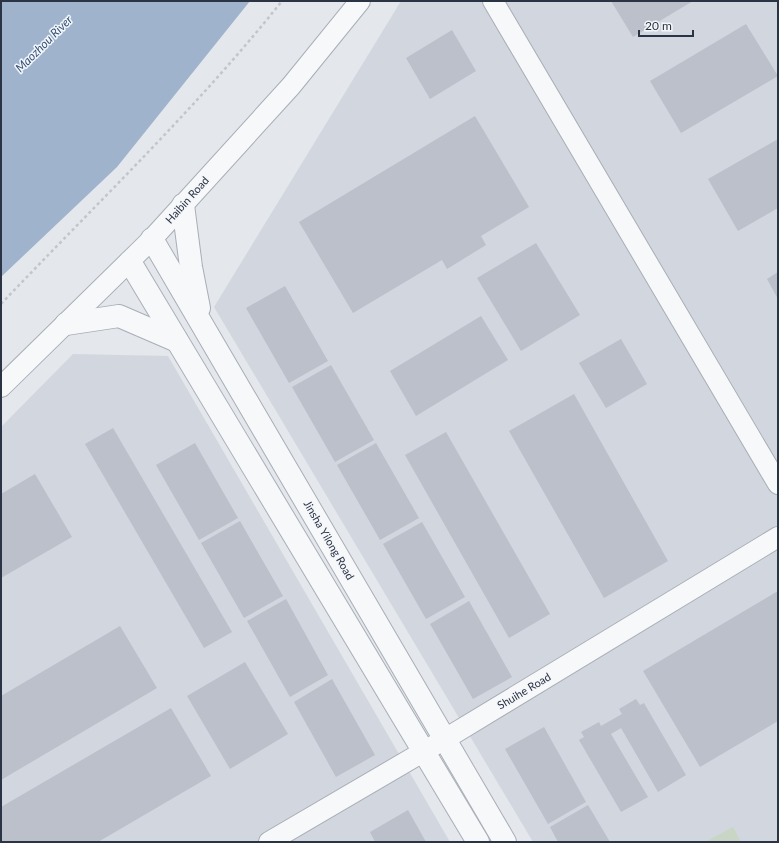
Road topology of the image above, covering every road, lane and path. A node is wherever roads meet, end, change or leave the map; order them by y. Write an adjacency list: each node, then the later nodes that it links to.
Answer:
1 (282, 1): 7 (path)
2 (360, 1): 4 (street, Haibin Road)
3 (493, 1): 12 (street)
4 (183, 205): 5 (street, Haibin Road); 9 (street)
5 (152, 238): 6 (street, Haibin Road); 9 (street, Jinsha Yilong Road)
6 (130, 262): 8 (street, Haibin Road); 10 (street)
7 (1, 304)
8 (66, 324): 10 (street); 11 (street, Haibin Road)
9 (203, 326): 14 (street, Jinsha Yilong Road)
10 (177, 341): 15 (street)
11 (1, 387)
12 (778, 484)
13 (778, 537): 14 (street, Shuihe Road)
14 (445, 739): 15 (street, Shuihe Road); 18 (street, Jinsha Yilong Road)
15 (423, 751): 16 (street, Shuihe Road); 17 (street)
16 (269, 842)
17 (478, 842)
18 (505, 842)

